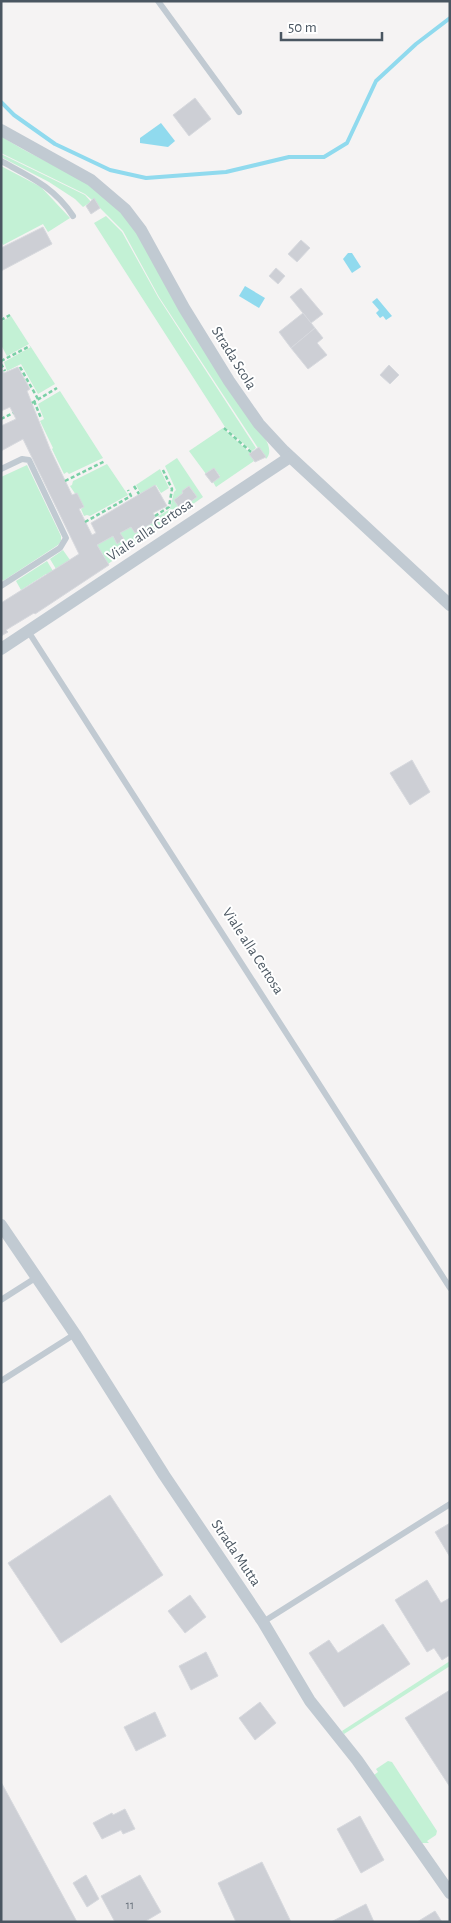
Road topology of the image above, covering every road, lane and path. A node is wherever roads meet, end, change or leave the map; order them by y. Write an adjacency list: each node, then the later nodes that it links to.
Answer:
1 (158, 1): 2 (lane)
2 (239, 112)
3 (1, 130): 19 (street, Strada Scola)
4 (1, 161): 5 (lane)
5 (73, 216)
6 (10, 315): 7 (path)
7 (1, 320)
8 (30, 346): 9 (path)
9 (1, 362): 11 (path)
10 (20, 367): 13 (path)
11 (5, 371)
12 (57, 388): 13 (path)
13 (38, 399): 15 (path)
14 (13, 412): 16 (path)
15 (41, 418)
16 (1, 419)
17 (224, 428): 18 (path)
18 (251, 452)
19 (290, 457): 30 (street, Strada Scola); 31 (street, Viale alla Certosa)
20 (105, 461): 23 (path)
21 (162, 468): 27 (path)
22 (1, 469): 29 (lane)
23 (65, 480)
24 (134, 486): 26 (path)
25 (128, 490): 28 (path)
26 (139, 494)
27 (155, 516)
28 (85, 522)
29 (1, 586)
30 (450, 605)
31 (28, 631): 32 (street, Viale alla Certosa); 35 (lane, Viale alla Certosa)
32 (1, 649)
33 (1, 1225): 34 (street, Strada Mutta)
34 (38, 1276): 36 (lane); 37 (street, Strada Mutta)
35 (450, 1288)
36 (1, 1300)
37 (75, 1334): 38 (lane); 40 (street, Strada Mutta)
38 (1, 1381)
39 (450, 1504): 40 (lane)
40 (262, 1622): 41 (street, Strada Mutta)
41 (450, 1893)

